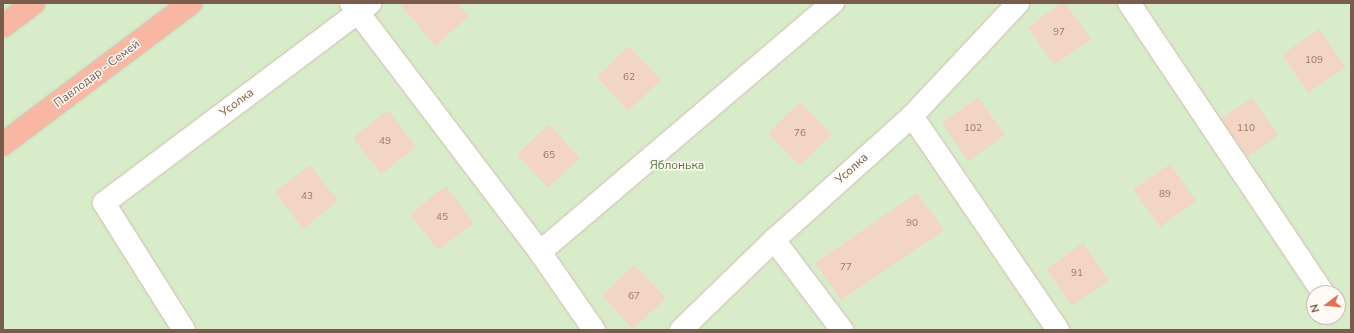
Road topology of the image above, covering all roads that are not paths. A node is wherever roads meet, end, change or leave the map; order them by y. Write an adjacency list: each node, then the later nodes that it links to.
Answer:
1 (33, 3): 7 (highway)
2 (191, 3): 9 (highway, Павлодар - Семей)
3 (833, 3): 11 (street)
4 (1018, 3): 8 (street, Усолка)
5 (1129, 3): 12 (street)
6 (360, 6): 11 (street); 13 (street, Усолка)
7 (3, 26)
8 (912, 116): 10 (street, Усолка); 17 (street)
9 (3, 144)
10 (774, 240): 15 (street, Усолка); 16 (street)
11 (540, 252): 14 (street)
12 (1318, 285)
13 (184, 330)
14 (594, 330)
15 (681, 330)
16 (842, 330)
17 (1058, 330)

